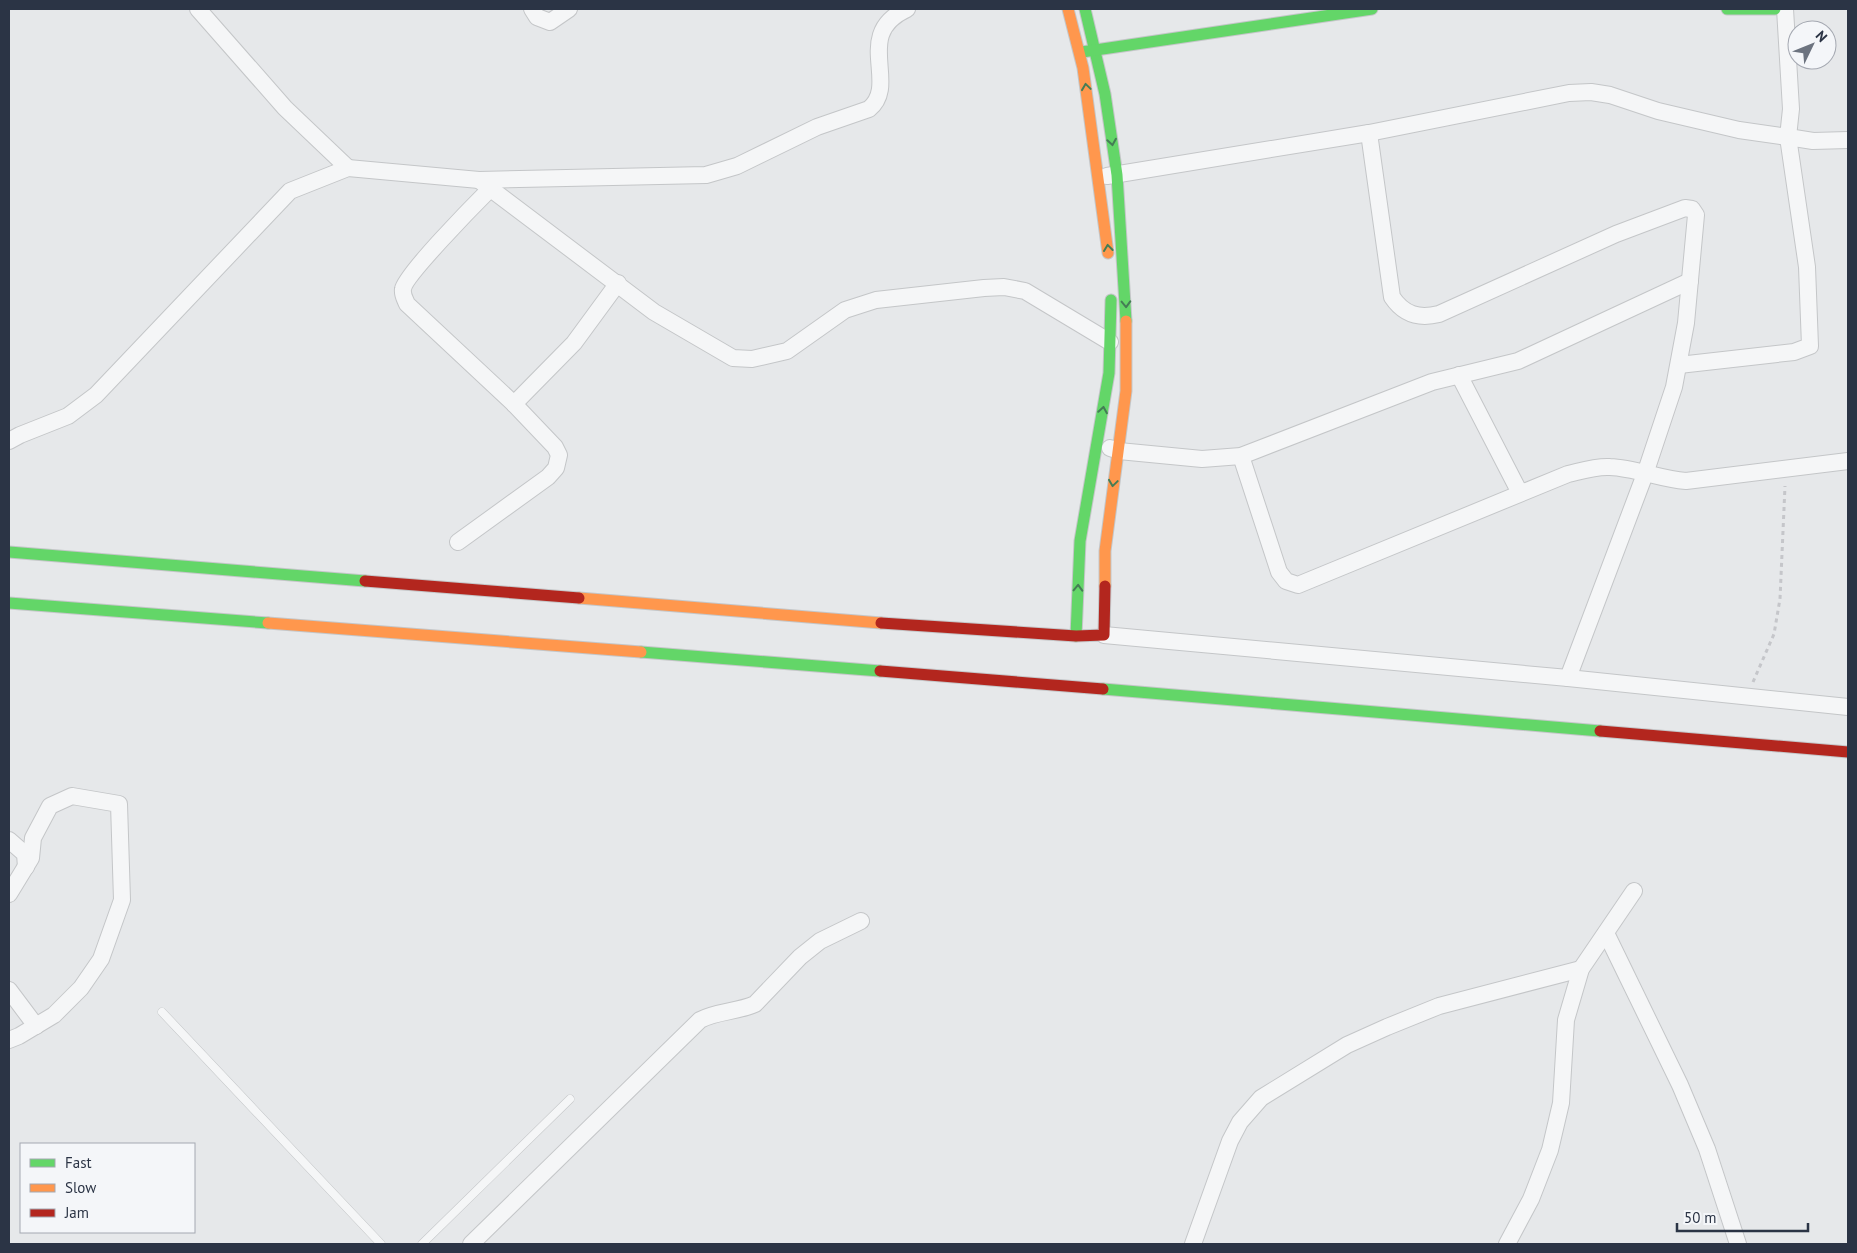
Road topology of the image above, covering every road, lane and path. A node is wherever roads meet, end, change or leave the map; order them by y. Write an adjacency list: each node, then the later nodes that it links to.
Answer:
1 (198, 9): 16 (street)
2 (532, 9): 3 (street)
3 (569, 9)
4 (907, 9): 19 (street)
5 (1068, 9): 12 (street)
6 (1085, 9): 11 (street)
7 (1364, 9): 11 (street)
8 (1727, 9): 9 (street)
9 (1775, 9)
10 (1785, 9): 14 (street)
11 (1096, 49): 12 (street); 17 (street, one-way to 17)
12 (1080, 52): 18 (street, one-way to 12)
13 (1369, 133): 14 (street); 17 (street); 21 (street)
14 (1788, 137): 15 (street); 25 (street)
15 (1848, 140)
16 (348, 168): 19 (street); 28 (street)
17 (1117, 175): 18 (street); 30 (street, one-way to 30)
18 (1099, 176): 20 (street, one-way to 18)
19 (484, 184): 22 (street); 27 (street)
20 (1109, 263)
21 (1690, 281): 25 (street); 26 (street)
22 (618, 283): 24 (street); 27 (street)
23 (1111, 293): 24 (street)
24 (1110, 342): 29 (street, one-way to 24)
25 (1679, 365): 34 (street)
26 (1459, 375): 31 (street); 35 (street)
27 (514, 404): 36 (street)
28 (12, 433)
29 (1098, 444): 30 (street); 37 (street)
30 (1119, 451): 31 (street); 37 (street, one-way to 37)
31 (1241, 456): 35 (street)
32 (1848, 460): 33 (street)
33 (1786, 468): 34 (street); 43 (path)
34 (1645, 474): 35 (street); 42 (street)
35 (1520, 493)
36 (458, 542)
37 (1093, 544): 40 (street, one-way to 37); 41 (street)
38 (9, 552): 40 (street)
39 (9, 603): 45 (street)
40 (1076, 636): 41 (street)
41 (1104, 636): 42 (street)
42 (1568, 678): 43 (street)
43 (1746, 696): 44 (street)
44 (1848, 707)
45 (1848, 752)
46 (9, 840): 47 (street)
47 (26, 867): 49 (street); 55 (street)
48 (1634, 891): 51 (street)
49 (9, 894)
50 (861, 921): 60 (street)
51 (1606, 932): 52 (street); 63 (street)
52 (1580, 969): 61 (street); 62 (street)
53 (9, 990): 55 (street)
54 (162, 1012): 58 (lane)
55 (36, 1026): 56 (street)
56 (9, 1040)
57 (570, 1099): 59 (lane)
58 (381, 1244)
59 (422, 1244)
60 (471, 1244)
61 (1193, 1244)
62 (1507, 1244)
63 (1738, 1244)

